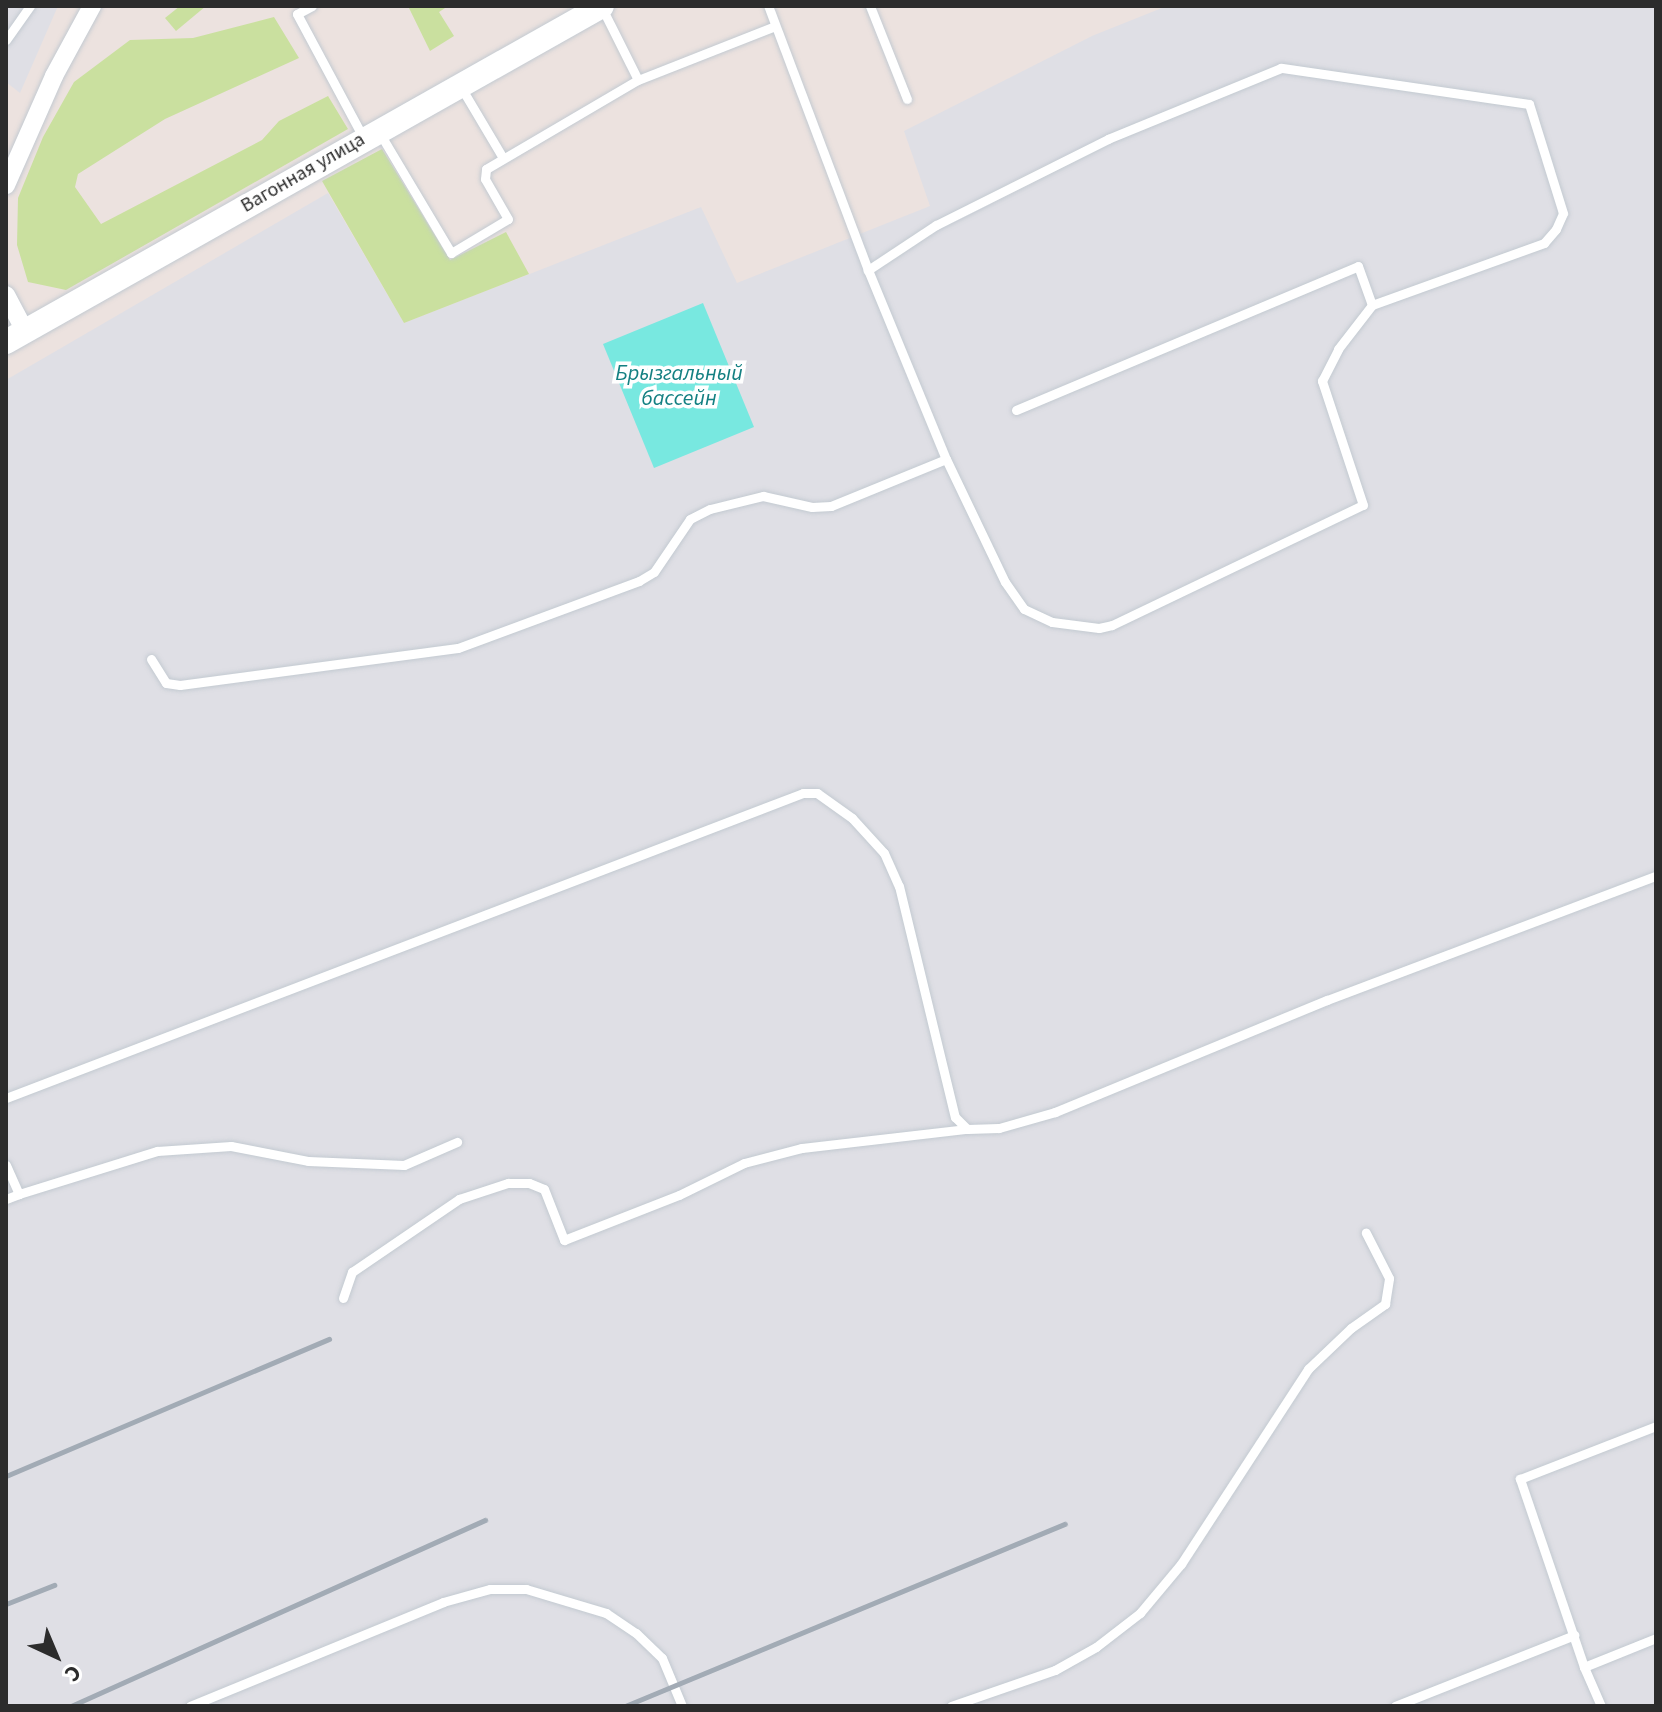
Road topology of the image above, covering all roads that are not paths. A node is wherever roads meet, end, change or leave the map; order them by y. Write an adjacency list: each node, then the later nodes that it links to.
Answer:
1 (30, 6): 8 (lane)
2 (92, 6): 14 (street)
3 (312, 6): 12 (lane)
4 (768, 6): 7 (lane)
5 (870, 6): 11 (lane)
6 (590, 9): 9 (lane); 10 (street, Вагонная улица)
7 (775, 26): 9 (lane); 15 (lane)
8 (6, 40)
9 (638, 80): 13 (lane)
10 (460, 84): 12 (street, Вагонная улица); 13 (lane)
11 (907, 99)
12 (371, 134): 13 (lane); 18 (street, Вагонная улица)
13 (503, 158)
14 (6, 185)
15 (868, 270): 17 (lane); 20 (lane)
16 (6, 295): 18 (street)
17 (1372, 305): 19 (lane); 20 (lane)
18 (15, 336)
19 (1016, 410)
20 (946, 459): 21 (lane)
21 (151, 659)
22 (1656, 876): 24 (lane)
23 (6, 1098): 24 (lane)
24 (967, 1129): 30 (lane)
25 (457, 1142): 27 (lane)
26 (6, 1165): 27 (lane)
27 (19, 1194): 28 (lane)
28 (6, 1199)
29 (1366, 1233): 37 (lane)
30 (343, 1298)
31 (1656, 1426): 32 (lane)
32 (1574, 1635): 34 (lane); 38 (lane)
33 (1656, 1638): 34 (lane)
34 (1584, 1667): 39 (lane)
35 (190, 1706): 36 (lane)
36 (682, 1706)
37 (951, 1706)
38 (1395, 1706)
39 (1601, 1706)

